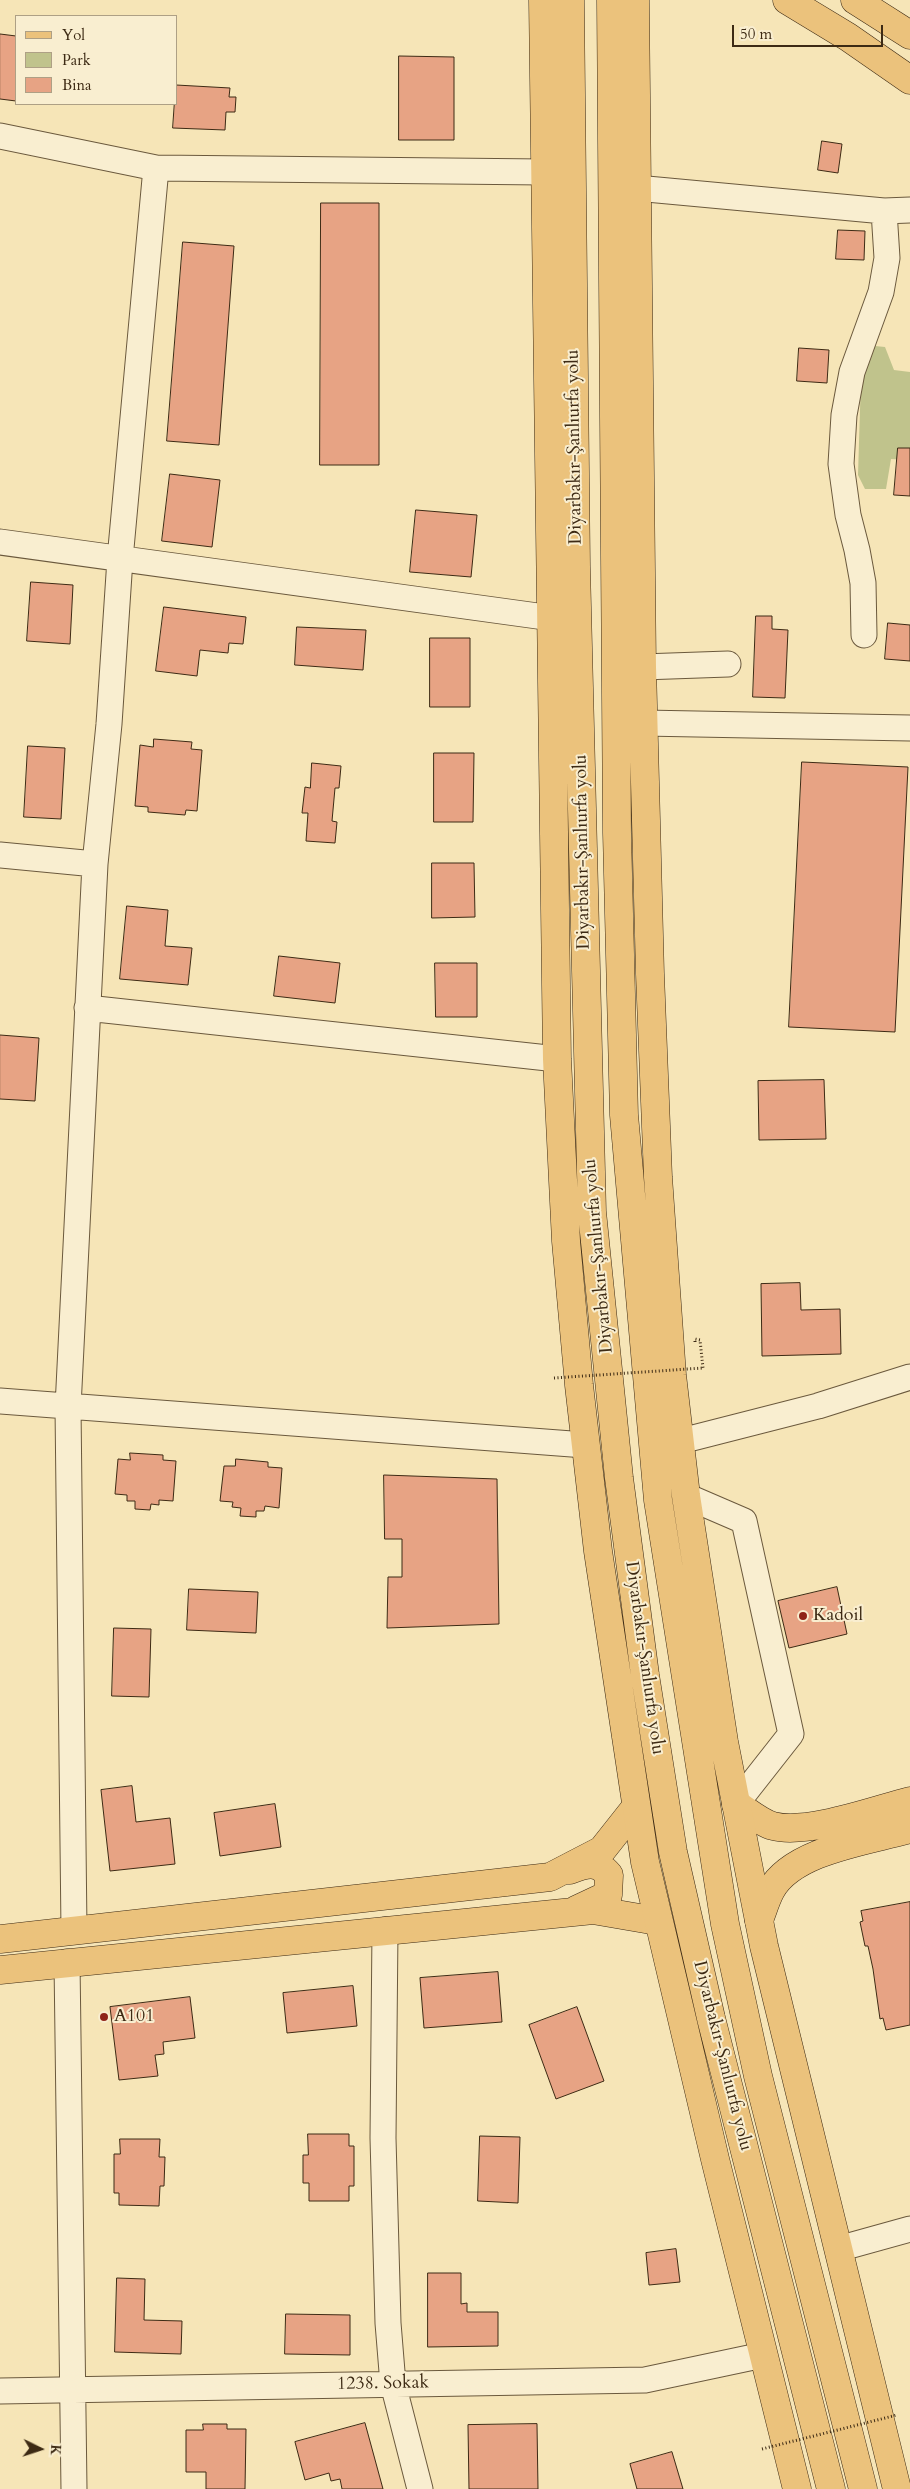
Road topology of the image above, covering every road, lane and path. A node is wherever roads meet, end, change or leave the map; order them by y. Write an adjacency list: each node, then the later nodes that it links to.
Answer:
1 (543, 0): 11 (main road)
2 (570, 0): 59 (main road, Diyarbakır-Şanlıurfa yolu)
3 (611, 0): 60 (main road, Diyarbakır-Şanlıurfa yolu)
4 (635, 0): 12 (main road)
5 (787, 0): 8 (main road)
6 (855, 0): 7 (main road)
7 (910, 35)
8 (910, 80)
9 (0, 136): 10 (street)
10 (156, 168): 11 (street); 16 (street)
11 (544, 172): 17 (main road)
12 (636, 188): 14 (street); 20 (main road)
13 (910, 210): 14 (street)
14 (884, 211): 18 (street)
15 (0, 542): 16 (street)
16 (120, 559): 17 (street); 24 (street)
17 (552, 618): 26 (main road)
18 (864, 635)
19 (728, 664): 20 (street)
20 (642, 667): 21 (main road)
21 (644, 723): 22 (street); 32 (main road)
22 (910, 728)
23 (0, 855): 24 (street)
24 (95, 864): 25 (street)
25 (87, 1008): 26 (street); 31 (street)
26 (557, 1059): 33 (main road)
27 (695, 1348): 29 (path, bridge)
28 (910, 1377): 32 (street)
29 (554, 1378)
30 (0, 1400): 31 (street)
31 (68, 1407): 33 (street); 43 (street)
32 (681, 1441): 34 (main road)
33 (585, 1445): 37 (main road)
34 (686, 1496): 36 (main road); 36 (street)
35 (910, 1801): 36 (main road)
36 (736, 1804): 41 (main road)
37 (636, 1807): 39 (main road); 42 (main road)
38 (910, 1829): 41 (main road)
39 (550, 1877): 40 (main road); 43 (main road)
40 (566, 1914): 42 (main road); 44 (main road)
41 (759, 1920): 49 (main road)
42 (658, 1921): 50 (main road)
43 (74, 1930): 45 (main road)
44 (385, 1930): 46 (main road); 51 (street)
45 (0, 1939)
46 (67, 1962): 47 (main road); 52 (street)
47 (0, 1970)
48 (910, 2229): 49 (street)
49 (838, 2249): 61 (main road)
50 (763, 2355): 51 (street, 1238. Sokak); 58 (main road)
51 (392, 2384): 52 (street, 1238. Sokak); 57 (street)
52 (73, 2389): 53 (street, 1238. Sokak); 56 (street)
53 (0, 2391)
54 (897, 2415): 55 (path, bridge)
55 (762, 2449)
56 (74, 2489)
57 (420, 2489)
58 (797, 2489)
59 (830, 2489)
60 (863, 2489)
61 (897, 2489)

